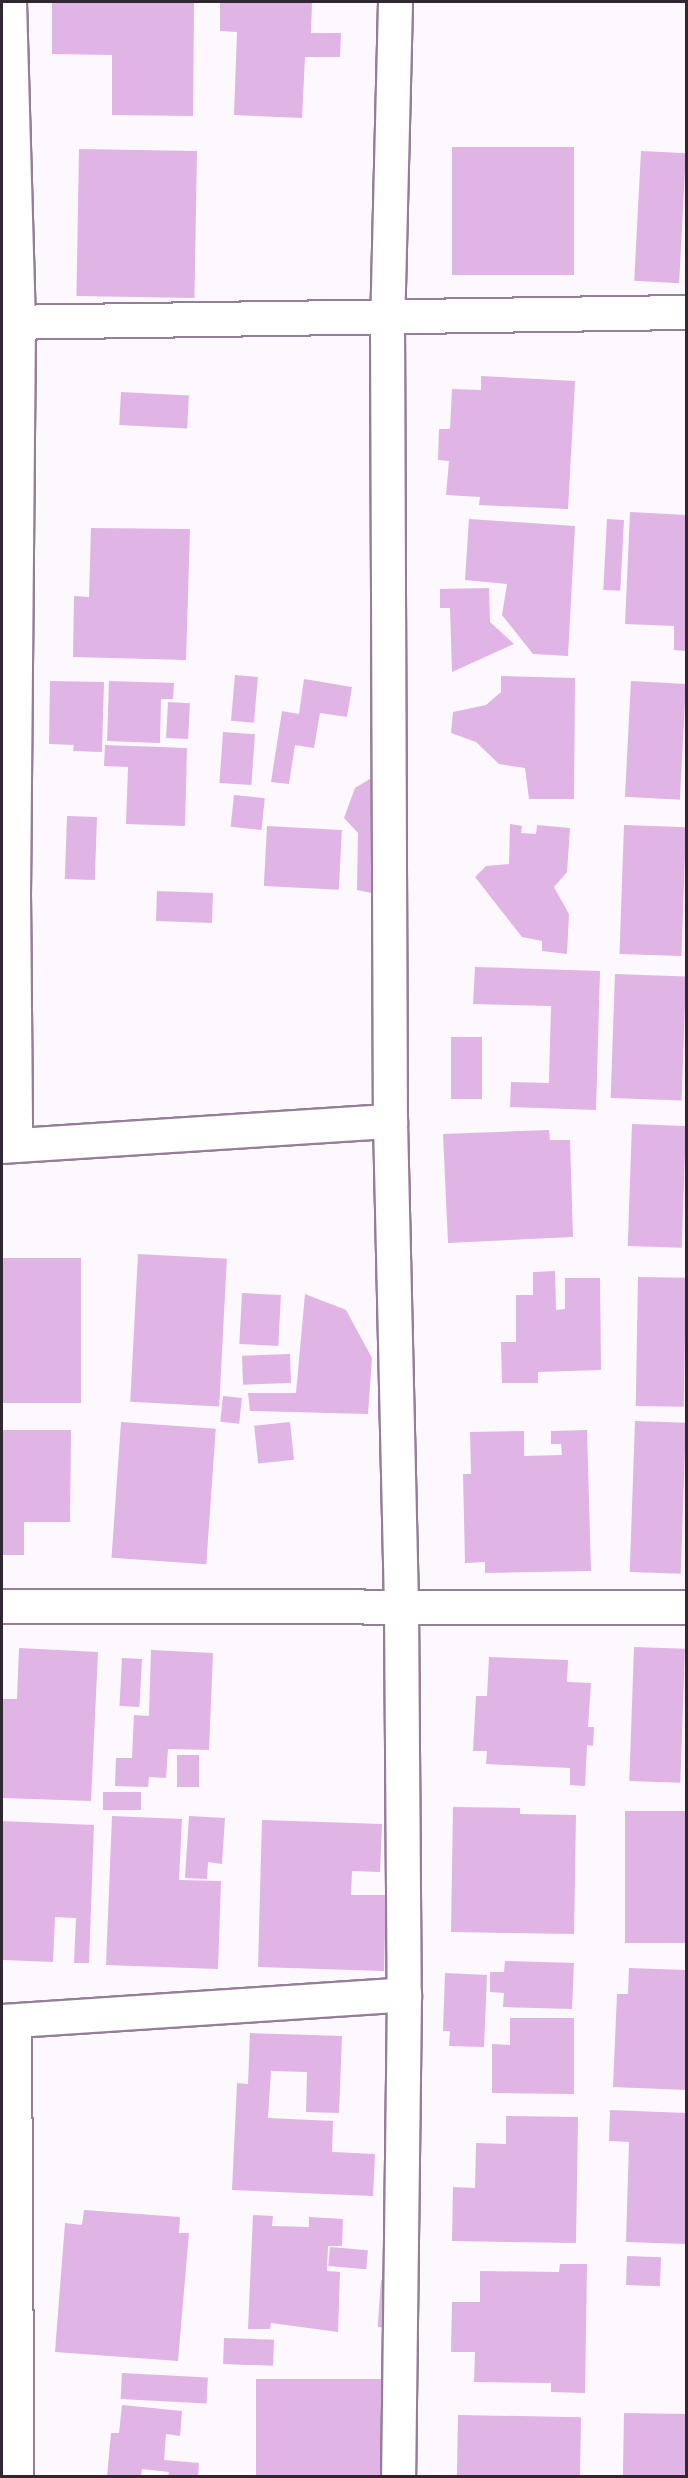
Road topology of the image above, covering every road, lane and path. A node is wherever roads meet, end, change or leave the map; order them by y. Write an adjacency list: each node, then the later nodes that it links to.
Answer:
1 (9, 2): 5 (street)
2 (395, 2): 4 (street)
3 (687, 312): 4 (street)
4 (387, 319): 5 (street); 7 (street)
5 (10, 322): 6 (street)
6 (7, 892): 8 (street)
7 (390, 1121): 8 (street); 9 (street)
8 (8, 1145)
9 (401, 1604): 10 (street); 11 (street); 12 (street)
10 (2, 1606)
11 (687, 1607)
12 (404, 1994): 13 (street); 15 (street)
13 (8, 2021): 14 (street)
14 (16, 2476)
15 (398, 2476)

